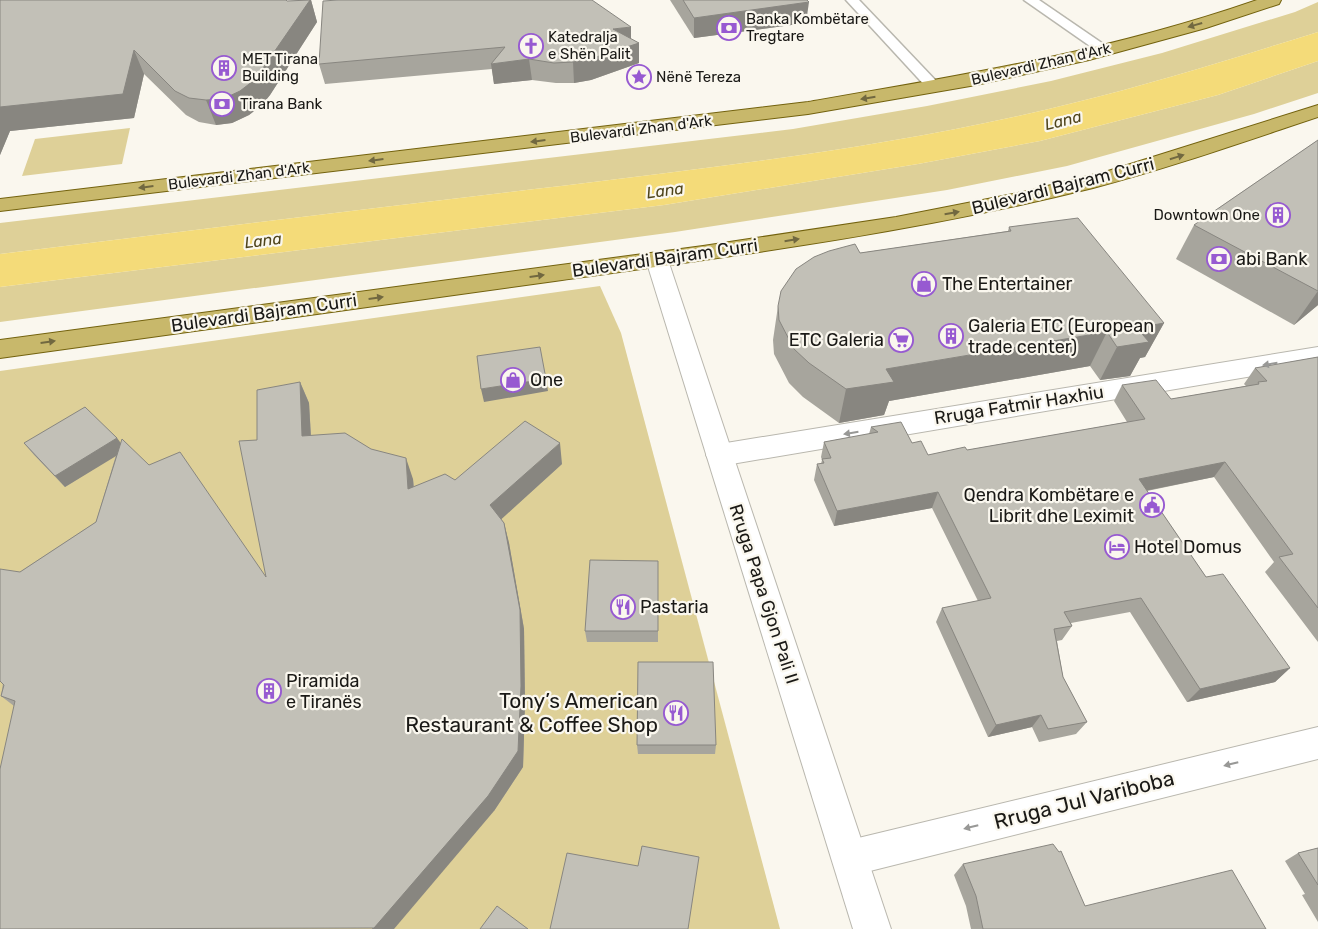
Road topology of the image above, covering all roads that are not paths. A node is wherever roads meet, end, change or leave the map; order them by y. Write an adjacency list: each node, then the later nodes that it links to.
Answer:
1 (852, 0): 5 (lane)
2 (1030, 0): 4 (lane)
3 (1273, 0): 4 (main road, Bulevardi Zhan d'Ark, one-way to 4)
4 (1105, 50): 5 (main road, Bulevardi Zhan d'Ark)
5 (934, 87): 7 (main road, Bulevardi Zhan d'Ark, one-way to 7)
6 (1318, 111): 8 (main road, Bulevardi Bajram Curri, one-way to 6)
7 (0, 204)
8 (657, 260): 9 (main road, Bulevardi Bajram Curri, one-way to 8); 11 (street, Rruga Papa Gjon Pali II)
9 (0, 349)
10 (1318, 356): 11 (street, Rruga Fatmir Haxhiu, one-way to 11)
11 (720, 455): 13 (street, Rruga Papa Gjon Pali II)
12 (1318, 743): 13 (street, Rruga Jul Variboba, one-way to 13)
13 (850, 858): 14 (street, Rruga Papa Gjon Pali II)
14 (872, 929)

